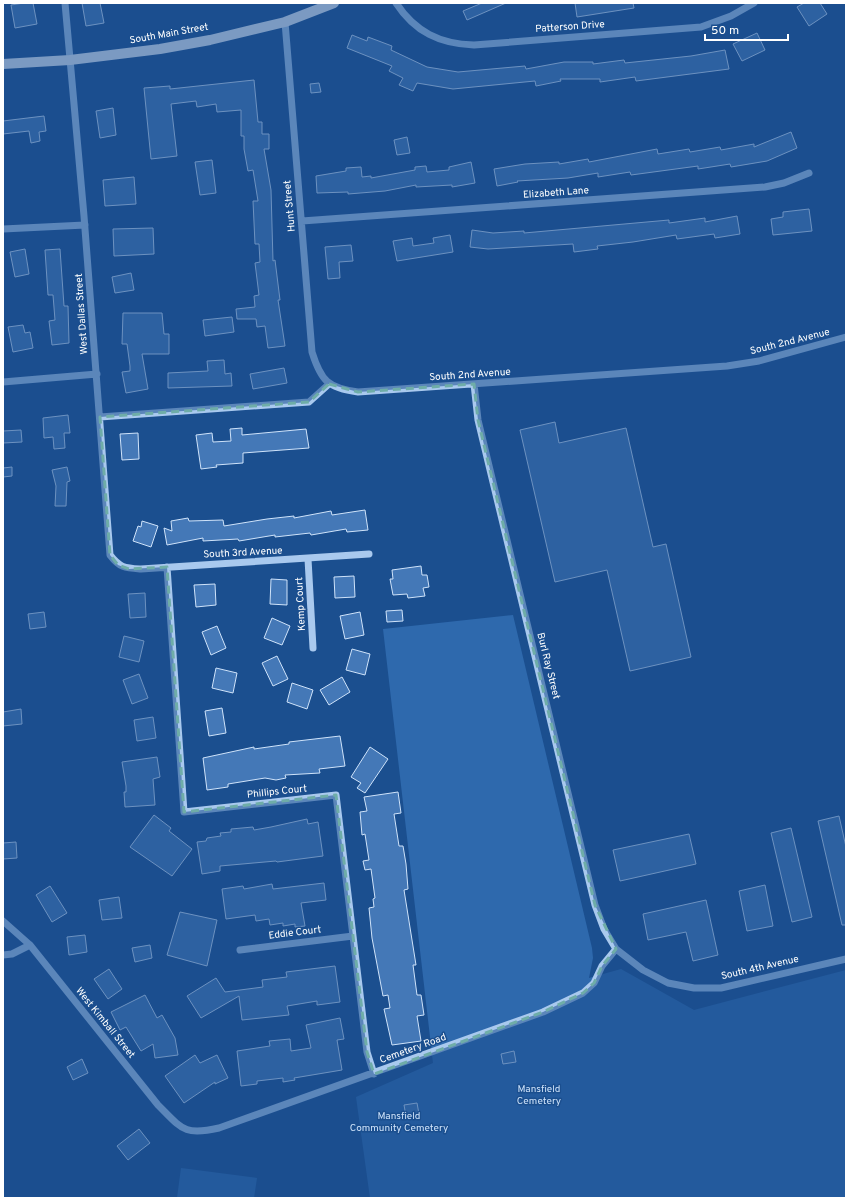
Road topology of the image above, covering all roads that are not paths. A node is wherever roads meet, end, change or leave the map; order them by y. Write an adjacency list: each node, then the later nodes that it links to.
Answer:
1 (65, 3): 6 (street, West Dallas Street)
2 (334, 3): 5 (main road, South Main Street)
3 (396, 3): 4 (street, Patterson Drive)
4 (754, 3)
5 (285, 22): 6 (main road, South Main Street); 9 (street, Hunt Street)
6 (70, 60): 7 (main road, South Main Street); 10 (street, West Dallas Street)
7 (3, 64)
8 (809, 173): 9 (street, Elizabeth Lane)
9 (302, 221): 15 (street, Hunt Street)
10 (85, 225): 11 (street); 13 (street, West Dallas Street)
11 (3, 229)
12 (846, 337): 16 (street, South 2nd Avenue)
13 (96, 374): 14 (street); 17 (street, West Dallas Street)
14 (3, 382)
15 (329, 384): 16 (street, South 2nd Avenue); 17 (street)
16 (474, 384): 26 (street, Burl Ray Street)
17 (100, 417): 20 (street, West Dallas Street)
18 (369, 554): 19 (street, South 3rd Avenue)
19 (308, 559): 21 (street, South 3rd Avenue); 22 (street, Kemp Court)
20 (118, 565): 21 (street, South 3rd Avenue)
21 (166, 567): 24 (street, Phillips Court)
22 (313, 648)
23 (3, 921): 25 (street, West Kimball Street)
24 (353, 936): 27 (street, Eddie Court); 30 (street, Phillips Court)
25 (30, 945): 28 (street); 31 (street, West Kimball Street)
26 (616, 949): 29 (street, South 4th Avenue); 30 (street, Cemetery Road)
27 (240, 950)
28 (3, 954)
29 (846, 959)
30 (374, 1074): 31 (street, Cemetery Road)
31 (195, 1132)

